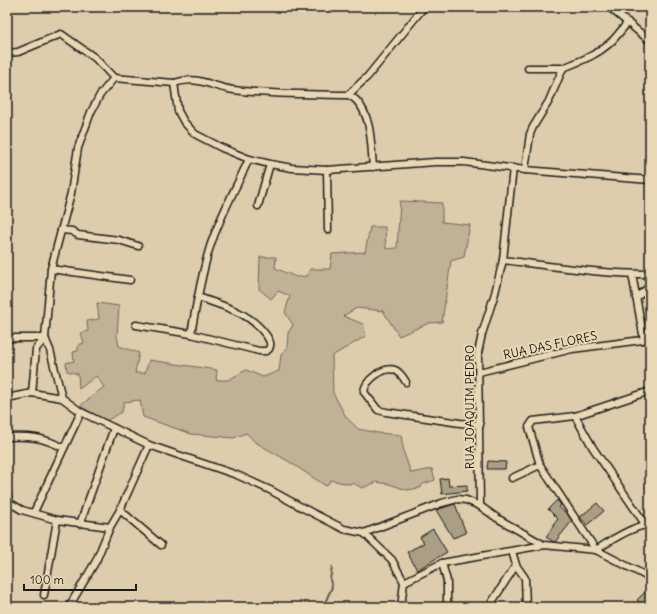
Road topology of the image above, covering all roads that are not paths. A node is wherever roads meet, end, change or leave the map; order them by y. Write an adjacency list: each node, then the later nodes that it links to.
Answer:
1 (424, 7): 10 (street)
2 (609, 7): 3 (street)
3 (628, 22): 4 (street); 7 (street)
4 (650, 41)
5 (7, 53): 8 (street)
6 (528, 68): 7 (street)
7 (563, 68): 16 (street)
8 (114, 78): 9 (street); 19 (street)
9 (174, 82): 10 (street); 11 (street)
10 (348, 95): 13 (street)
11 (249, 159): 12 (street); 28 (street)
12 (270, 164): 15 (street); 18 (street)
13 (374, 167): 14 (street); 15 (street)
14 (513, 168): 16 (street); 22 (street, RUA JOAQUIM PEDRO)
15 (326, 170): 20 (street)
16 (525, 170): 17 (street)
17 (650, 180)
18 (258, 206)
19 (61, 230): 21 (street); 23 (street)
20 (328, 230)
21 (138, 246)
22 (503, 260): 24 (street); 35 (street, RUA JOAQUIM PEDRO)
23 (51, 269): 26 (street); 33 (street)
24 (632, 274): 25 (street); 29 (street)
25 (650, 274)
26 (130, 280)
27 (650, 286): 29 (street)
28 (198, 297): 31 (street); 31 (street)
29 (636, 298): 34 (street)
30 (136, 325): 31 (street)
31 (191, 334)
32 (7, 338): 33 (street)
33 (45, 338): 37 (street); 40 (street)
34 (647, 339): 35 (street, RUA DAS FLORES)
35 (479, 372): 43 (street, RUA JOAQUIM PEDRO)
36 (406, 382): 43 (street)
37 (32, 393): 39 (street); 40 (street)
38 (649, 393): 42 (street)
39 (7, 398)
40 (62, 398): 41 (street)
41 (81, 412): 44 (street); 47 (street)
42 (575, 416): 48 (street); 56 (street)
43 (480, 425): 51 (street, RUA JOAQUIM PEDRO)
44 (114, 428): 46 (street); 55 (street)
45 (7, 437): 47 (street)
46 (149, 445): 52 (street); 58 (street)
47 (64, 448): 53 (street)
48 (540, 465): 49 (street); 61 (street)
49 (512, 478)
50 (7, 492): 53 (street)
51 (480, 506): 58 (street); 60 (street)
52 (120, 510): 57 (street); 59 (street)
53 (34, 512): 54 (street)
54 (56, 520): 55 (street); 67 (street)
55 (80, 524): 57 (street)
56 (647, 524): 61 (street)
57 (110, 527): 68 (street)
58 (364, 533): 66 (street)
59 (161, 545)
60 (544, 545): 61 (street); 62 (street)
61 (596, 550): 65 (street)
62 (512, 551): 63 (street); 64 (street)
63 (442, 564): 66 (street); 70 (street)
64 (516, 565): 71 (street); 72 (street)
65 (650, 578)
66 (404, 582): 69 (street)
67 (44, 595)
68 (70, 605)
69 (402, 607)
70 (447, 607)
71 (490, 607)
72 (526, 607)

